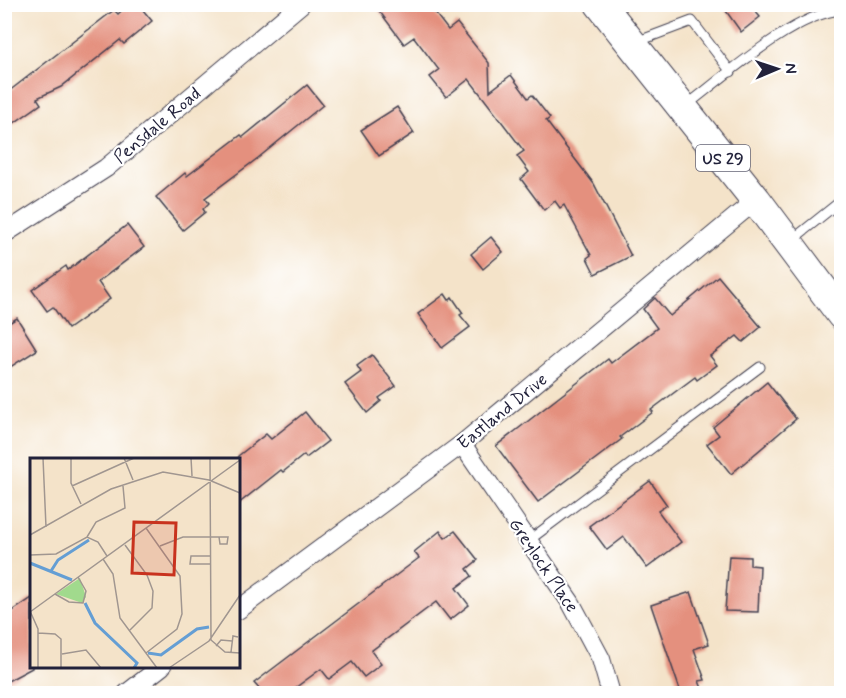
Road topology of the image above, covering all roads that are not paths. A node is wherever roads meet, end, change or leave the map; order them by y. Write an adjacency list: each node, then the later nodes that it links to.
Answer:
1 (301, 4): 9 (street, Pensdale Road)
2 (600, 4): 4 (highway, US 29)
3 (842, 10): 5 (lane)
4 (631, 44): 5 (lane); 6 (highway, US 29)
5 (731, 72): 6 (lane)
6 (683, 108): 7 (highway, US 29)
7 (756, 200): 10 (highway, US 29); 13 (street, Eastland Drive)
8 (842, 200): 10 (lane)
9 (4, 234)
10 (788, 243): 11 (highway, US 29)
11 (842, 315)
12 (760, 367): 14 (lane)
13 (462, 444): 14 (street, Greylock Place); 15 (street, Eastland Drive)
14 (528, 541): 18 (street, Greylock Place)
15 (240, 609)
16 (159, 668): 17 (street)
17 (126, 693)
18 (610, 693)

